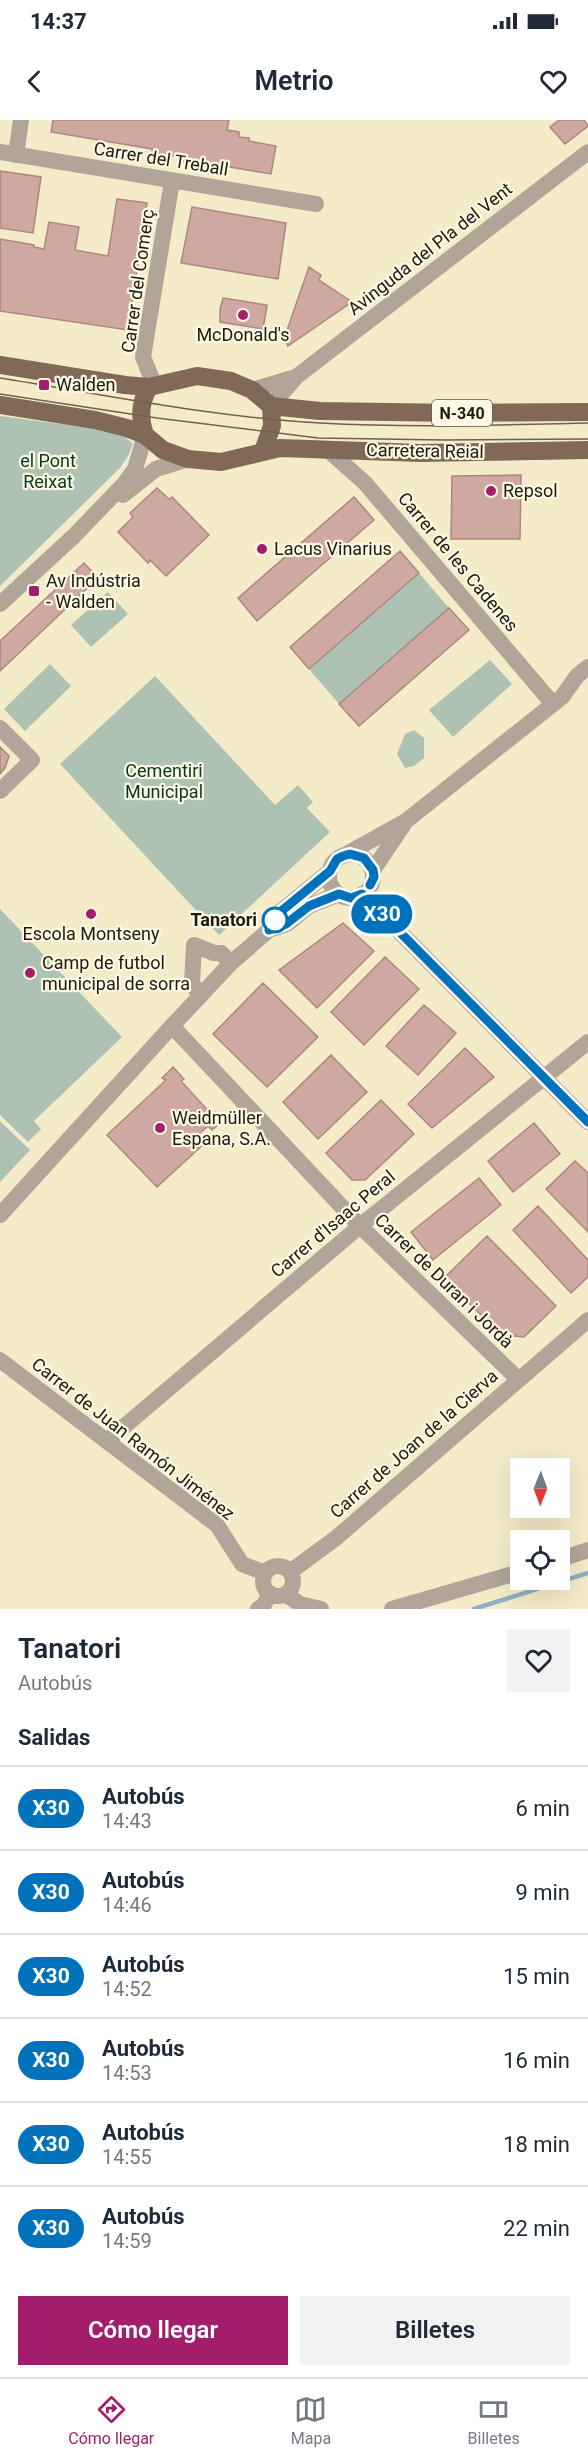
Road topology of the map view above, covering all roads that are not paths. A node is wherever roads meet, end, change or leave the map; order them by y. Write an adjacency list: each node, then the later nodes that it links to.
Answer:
1 (21, 120): 3 (street)
2 (588, 152): 7 (street, Avinguda del Pla del Vent)
3 (8, 154): 4 (street, Carrer del Treball)
4 (172, 181): 5 (street, Carrer del Treball); 8 (street, Carrer del Comerç)
5 (316, 204)
6 (0, 364): 8 (main road)
7 (292, 382): 9 (street, Avinguda del Pla del Vent); 11 (street, Avinguda del Pla del Vent); 13 (street)
8 (151, 386): 9 (main road); 14 (main road)
9 (252, 390): 11 (main road)
10 (0, 405): 14 (main road, Carretera Reial / N-340)
11 (271, 406): 13 (main road, N-340); 17 (main road)
12 (584, 409): 13 (main road, N-340)
13 (305, 410)
14 (145, 435): 18 (main road, Carretera Reial / N-340); 19 (street)
15 (328, 450): 16 (main road, Carretera Reial / N-340); 17 (main road, Carretera Reial / N-340); 22 (street, Carrer de les Cadenes)
16 (588, 450)
17 (263, 452): 18 (main road, Carretera Reial / N-340)
18 (188, 459): 19 (street)
19 (74, 536): 20 (street)
20 (0, 604)
21 (588, 667): 22 (street)
22 (553, 704): 25 (street)
23 (0, 728): 24 (street)
24 (0, 791)
25 (406, 821): 26 (street); 27 (street)
26 (343, 856): 27 (street); 28 (street)
27 (373, 870): 30 (street)
28 (330, 871): 29 (street); 31 (street)
29 (339, 894): 30 (street); 31 (street)
30 (362, 894): 36 (street)
31 (269, 930): 32 (street)
32 (231, 963): 33 (street); 33 (street)
33 (200, 996): 34 (street)
34 (171, 1026): 38 (street); 39 (street, Carrer de Duran i Jordà)
35 (588, 1042): 36 (street, Carrer d'Isaac Peral)
36 (546, 1078): 37 (street); 39 (street, Carrer d'Isaac Peral)
37 (588, 1122)
38 (0, 1215)
39 (360, 1226): 42 (street, Carrer de Duran i Jordà); 43 (street, Carrer d'Isaac Peral)
40 (588, 1320): 42 (street, Carrer de Joan de la Cierva)
41 (0, 1360): 43 (street, Carrer de Juan Ramón Jiménez)
42 (518, 1379): 46 (street, Carrer de Joan de la Cierva)
43 (107, 1441): 47 (street, Carrer de Juan Ramón Jiménez)
44 (588, 1550): 45 (street)
45 (570, 1556)
46 (290, 1572): 47 (street); 49 (street)
47 (265, 1573): 49 (street)
48 (510, 1575): 52 (street)
49 (278, 1594): 50 (street); 51 (street)
50 (258, 1609)
51 (321, 1609)
52 (392, 1609)

